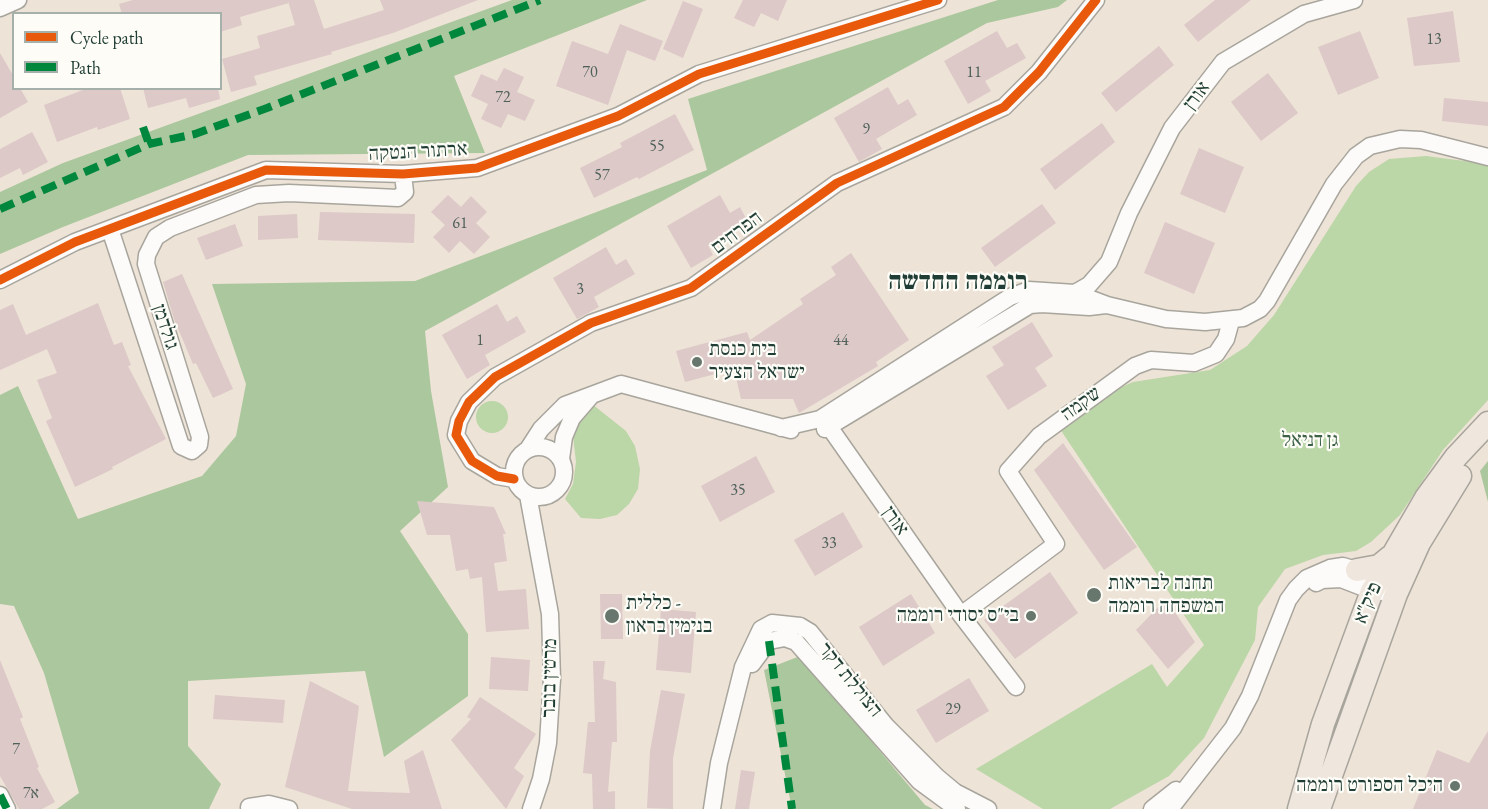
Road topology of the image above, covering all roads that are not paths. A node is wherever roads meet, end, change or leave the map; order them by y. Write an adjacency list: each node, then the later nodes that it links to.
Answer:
1 (18, 0): 5 (street)
2 (938, 0): 7 (street, ארתור הנטקה)
3 (1096, 0): 20 (street, הפרחים)
4 (1354, 0): 9 (street, אורן)
5 (0, 8)
6 (1488, 157): 13 (street)
7 (403, 174): 8 (street, ארתור הנטקה); 8 (street, גולדמן)
8 (110, 229): 10 (street, ארתור הנטקה)
9 (1109, 262): 11 (street, אורן); 12 (street, אורן)
10 (0, 280)
11 (1075, 293): 12 (street); 15 (street)
12 (1107, 305): 13 (street); 15 (street)
13 (1231, 321): 27 (street, שקמה)
14 (593, 393): 15 (street); 18 (street); 19 (street)
15 (832, 420): 27 (street, אורן)
16 (1488, 423): 23 (main road, פיק"א)
17 (1488, 443): 26 (main road, פיק"א)
18 (523, 453): 19 (street); 20 (street); 21 (street)
19 (561, 459): 22 (street)
20 (480, 465): 21 (street, הפרחים)
21 (514, 479): 22 (street)
22 (535, 496): 36 (street, מרטין בובר)
23 (1390, 558): 24 (main road); 25 (main road, פיק"א)
24 (1353, 576): 25 (street); 25 (main road); 31 (street)
25 (1371, 592): 26 (street); 30 (main road, פיק"א)
26 (1396, 594): 44 (main road, פיק"א)
27 (961, 615): 28 (street, אורן)
28 (1016, 687)
29 (734, 699): 37 (street, הצוללת דקר); 38 (street, הצוללת דקר); 39 (street, הצוללת דקר)
30 (1323, 724): 42 (main road); 43 (main road, פיק"א)
31 (1198, 772): 40 (street); 41 (street)
32 (0, 795): 34 (street)
33 (249, 807): 35 (street)
34 (7, 809)
35 (289, 809)
36 (531, 809)
37 (712, 809)
38 (957, 809)
39 (988, 809)
40 (1152, 809)
41 (1170, 809)
42 (1286, 809)
43 (1299, 809)
44 (1318, 809)

